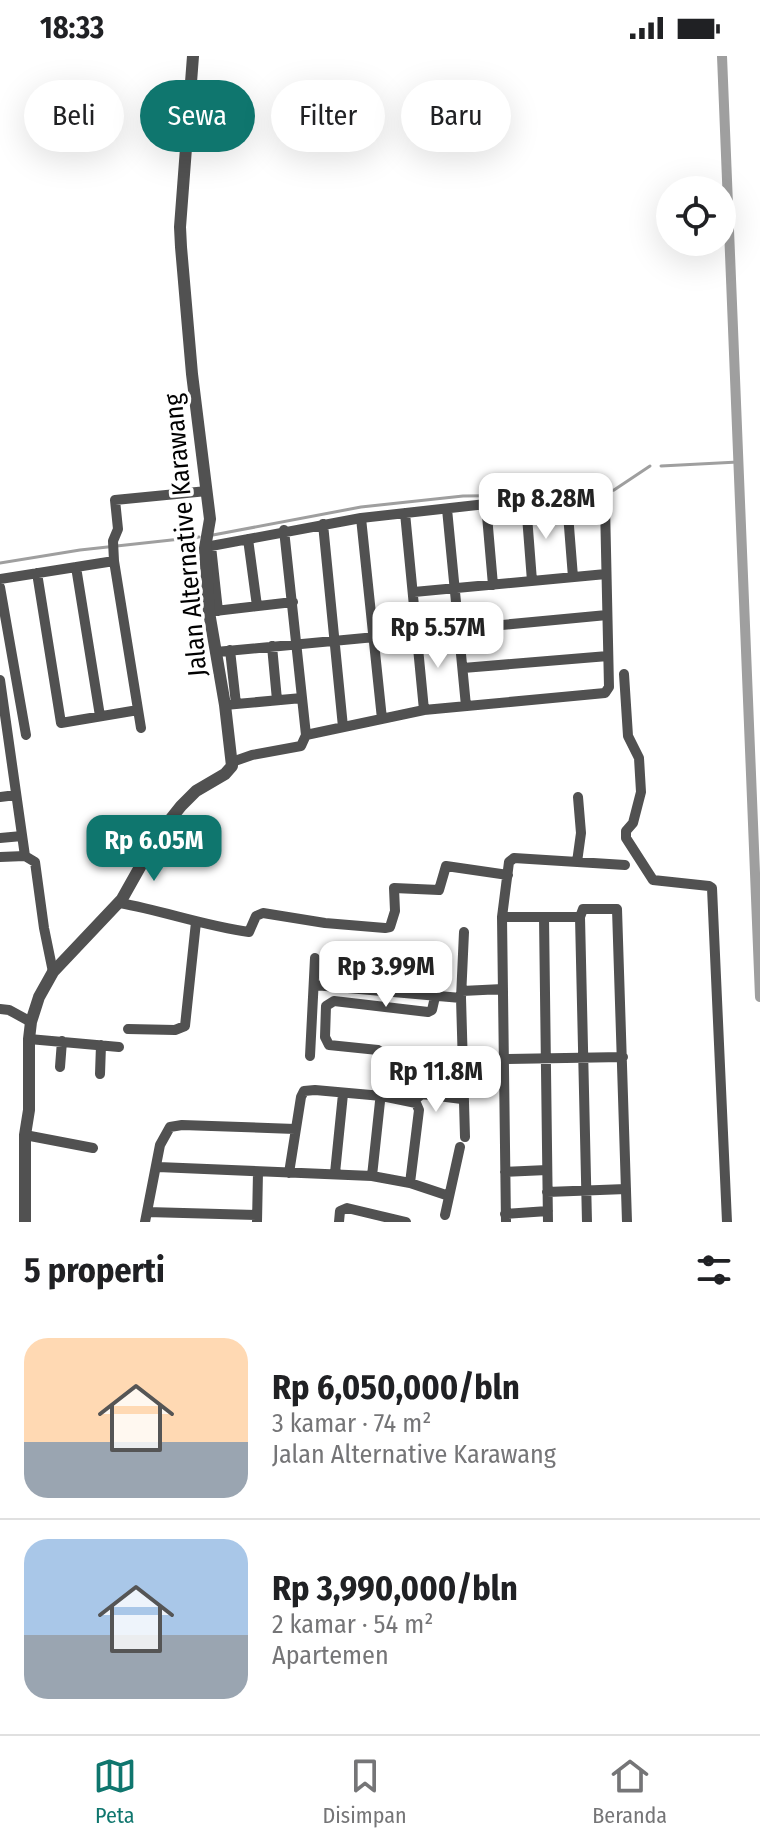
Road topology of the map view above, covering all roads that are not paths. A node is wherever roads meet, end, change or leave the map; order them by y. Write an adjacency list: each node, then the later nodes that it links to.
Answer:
1 (193, 56): 2 (street, Jalan Alternative Karawang)
2 (207, 491): 12 (street); 25 (street, Jalan Alternative Karawang)
3 (567, 501): 4 (street); 15 (street); 16 (street)
4 (526, 503): 5 (street); 18 (street)
5 (486, 504): 6 (street); 19 (street)
6 (447, 509): 7 (street); 21 (street)
7 (405, 513): 8 (street); 22 (street)
8 (361, 518): 9 (street); 29 (street)
9 (323, 524): 10 (street); 30 (street)
10 (284, 530): 11 (street); 23 (street)
11 (248, 539): 24 (street); 25 (street)
12 (113, 550): 13 (street); 43 (street)
13 (76, 567): 14 (street); 45 (street)
14 (37, 573): 17 (street); 45 (street)
15 (606, 574): 16 (street); 26 (street)
16 (573, 577): 18 (street)
17 (0, 579)
18 (532, 581): 19 (street)
19 (493, 585): 21 (street)
20 (0, 587): 49 (street)
21 (456, 588): 22 (street); 27 (street)
22 (414, 592): 28 (street)
23 (293, 602): 24 (street); 31 (street)
24 (257, 606): 25 (street)
25 (213, 611): 34 (street, Jalan Alternative Karawang)
26 (607, 615): 27 (street); 35 (street)
27 (460, 629): 28 (street); 36 (street)
28 (418, 633): 29 (street); 44 (street)
29 (374, 637): 30 (street); 46 (street)
30 (335, 640): 31 (street); 47 (street)
31 (297, 644): 32 (street); 39 (street)
32 (272, 646): 33 (street); 40 (street)
33 (230, 650): 34 (street); 41 (street)
34 (216, 652): 41 (street, Jalan Alternative Karawang)
35 (608, 656): 36 (street); 42 (street)
36 (463, 668): 42 (street)
37 (624, 674): 123 (street)
38 (0, 680): 51 (street)
39 (302, 698): 40 (street); 50 (street)
40 (277, 700): 41 (street)
41 (230, 705): 52 (street, Jalan Alternative Karawang)
42 (466, 706): 44 (street)
43 (138, 710): 45 (street); 48 (street)
44 (424, 710): 46 (street)
45 (100, 716)
46 (382, 719): 47 (street)
47 (343, 727): 50 (street)
48 (141, 728)
49 (26, 735)
50 (306, 735): 52 (street)
51 (6, 755): 53 (street)
52 (232, 762): 63 (street)
53 (16, 795): 54 (street); 56 (street)
54 (0, 797)
55 (578, 797): 60 (street)
56 (22, 836): 57 (street); 58 (street)
57 (0, 838)
58 (25, 856): 59 (street); 70 (street)
59 (0, 857)
60 (577, 862): 61 (street); 62 (street)
61 (625, 865)
62 (508, 875): 64 (street); 67 (street)
63 (120, 903): 67 (street); 70 (street)
64 (502, 917): 65 (street); 72 (street)
65 (544, 917): 66 (street); 90 (street)
66 (580, 917): 86 (street); 89 (street)
67 (196, 922): 77 (street)
68 (464, 932): 73 (street)
69 (315, 958): 71 (street)
70 (53, 972): 76 (street)
71 (314, 985): 74 (street); 83 (street)
72 (503, 989): 73 (street); 88 (street)
73 (461, 995): 74 (street); 87 (street)
74 (435, 997): 82 (street)
75 (0, 1009): 76 (street)
76 (31, 1022): 78 (street)
77 (128, 1029)
78 (29, 1039): 79 (street); 98 (street)
79 (62, 1041): 80 (street); 91 (street)
80 (101, 1045): 81 (street); 92 (street)
81 (119, 1047)
82 (384, 1052): 84 (street); 94 (street)
83 (310, 1056)
84 (426, 1057)
85 (442, 1057): 87 (street)
86 (623, 1057): 89 (street); 108 (street)
87 (462, 1059): 95 (street)
88 (504, 1059): 90 (street); 103 (street)
89 (584, 1059): 90 (street); 109 (street)
90 (546, 1060): 101 (street)
91 (60, 1067)
92 (100, 1074)
93 (343, 1094): 94 (street); 97 (street); 105 (street)
94 (382, 1096): 96 (street); 106 (street)
95 (462, 1099): 96 (street); 111 (street)
96 (413, 1101): 107 (street)
97 (295, 1129): 100 (street); 104 (street)
98 (25, 1135): 99 (street); 118 (street)
99 (93, 1148)
100 (158, 1167): 102 (street); 114 (street)
101 (547, 1170): 103 (street); 110 (street)
102 (258, 1172): 104 (street); 116 (street)
103 (505, 1172): 117 (street)
104 (289, 1173): 105 (street)
105 (335, 1173): 106 (street)
106 (372, 1176): 107 (street)
107 (410, 1183): 111 (street)
108 (626, 1189): 109 (street); 122 (street)
109 (586, 1190): 110 (street); 121 (street)
110 (547, 1192): 113 (street)
111 (449, 1196): 112 (street)
112 (445, 1215)
113 (548, 1216): 117 (street)
114 (146, 1217): 115 (street)
115 (170, 1217): 116 (street)
116 (257, 1218)
117 (506, 1218)
118 (25, 1222)
119 (339, 1222): 120 (street)
120 (406, 1222)
121 (587, 1222)
122 (627, 1222)
123 (727, 1222)

